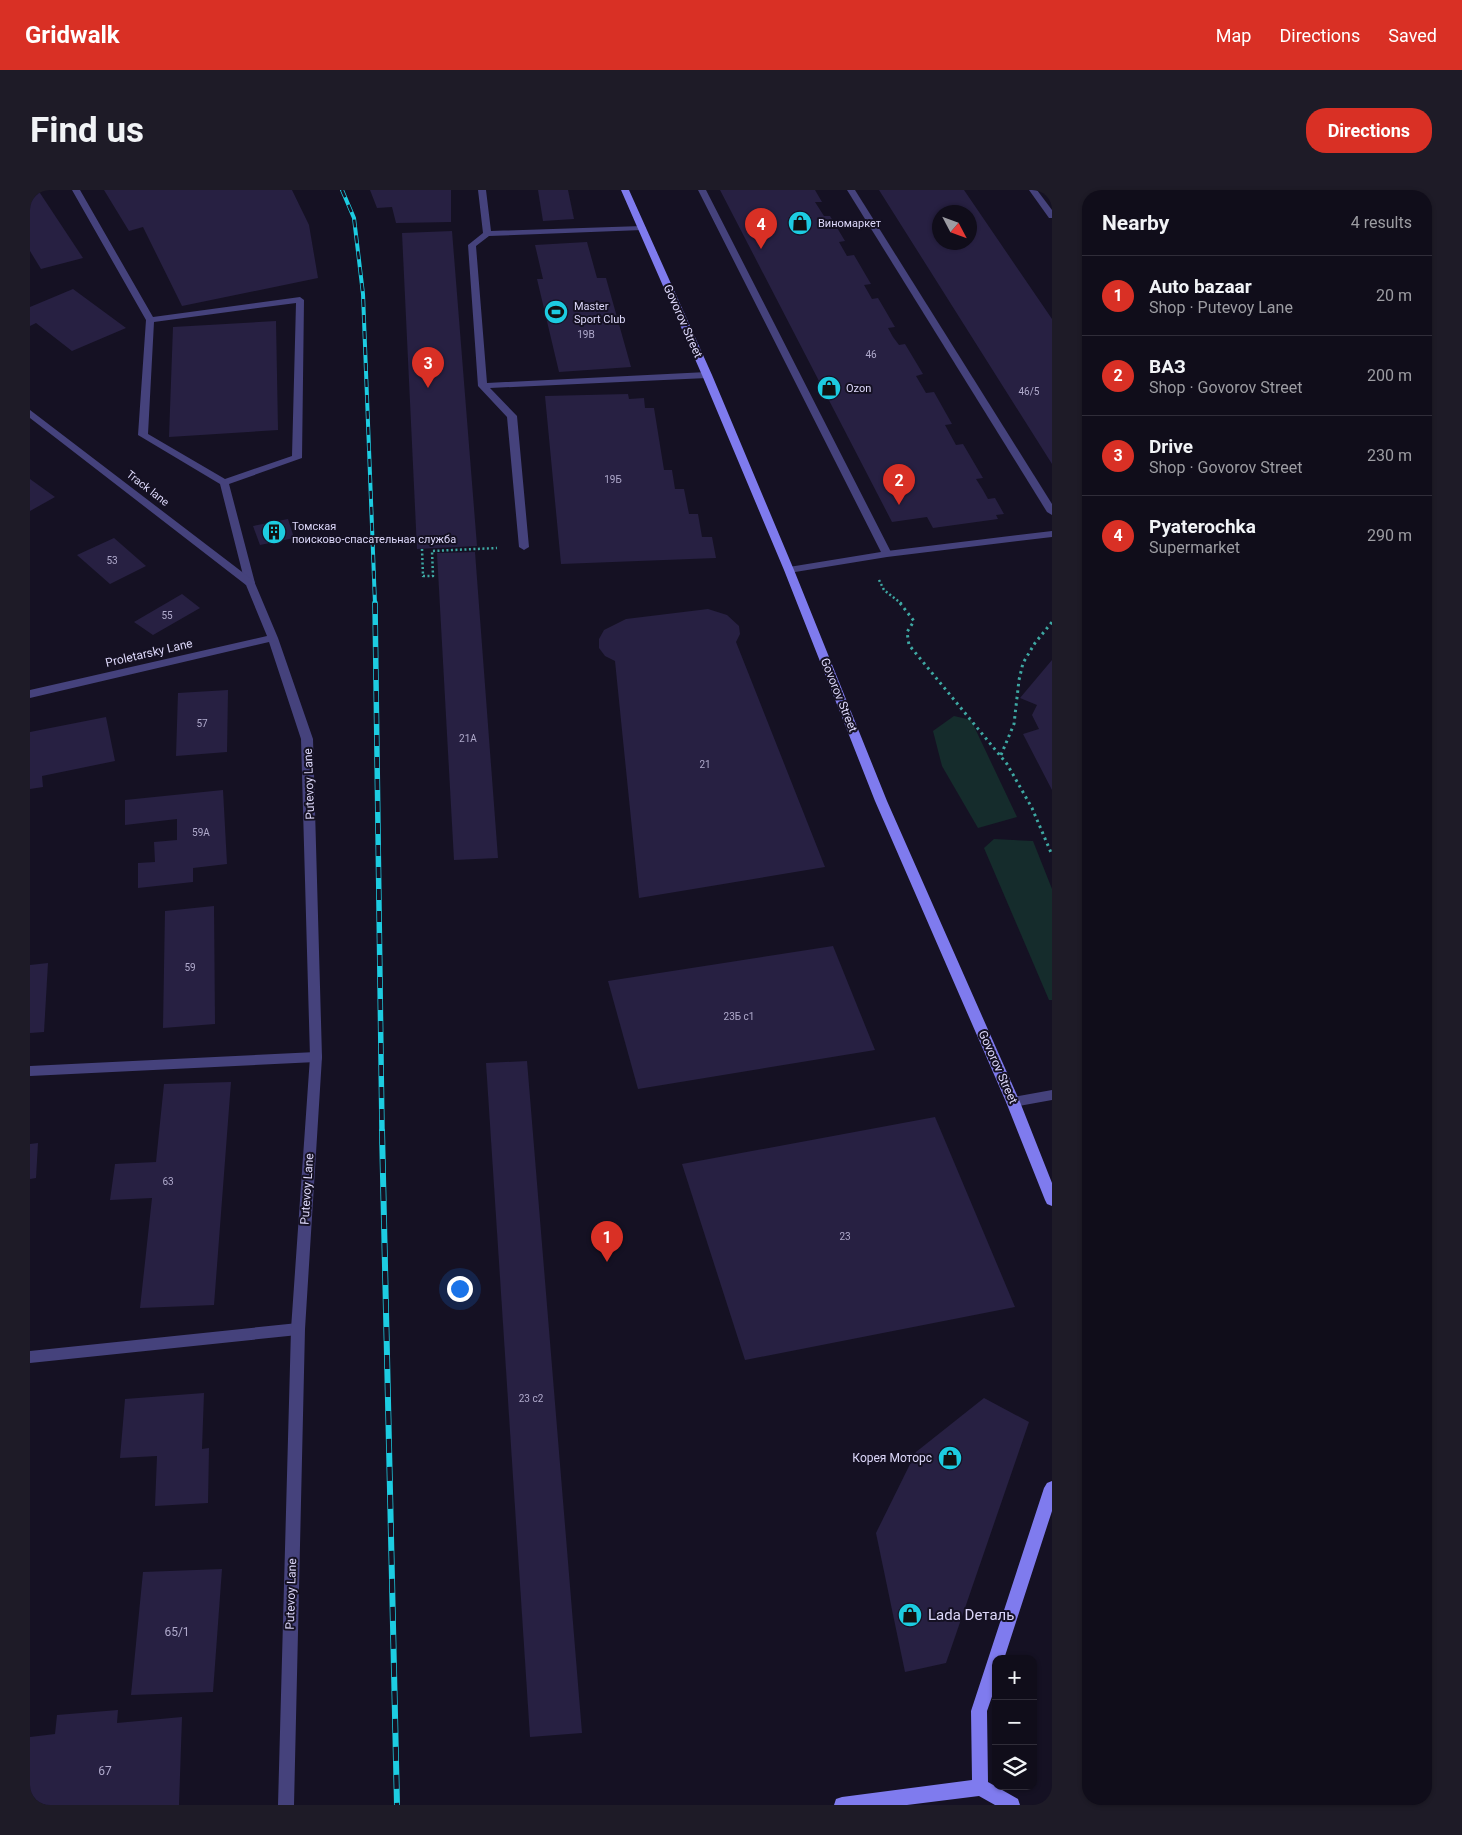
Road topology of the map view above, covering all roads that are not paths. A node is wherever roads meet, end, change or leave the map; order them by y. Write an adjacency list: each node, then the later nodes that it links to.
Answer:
1 (76, 190): 10 (street)
2 (482, 190): 9 (street)
3 (625, 190): 8 (street, Govorov Street)
4 (702, 190): 18 (street)
5 (851, 190): 15 (street)
6 (1033, 190): 7 (street)
7 (1052, 216)
8 (642, 228): 9 (street); 11 (street, Govorov Street)
9 (488, 234): 12 (street)
10 (150, 320): 14 (street); 14 (street)
11 (707, 374): 12 (street); 19 (street, Govorov Street)
12 (483, 386): 17 (street)
13 (30, 414): 20 (street, Track lane)
14 (224, 483): 20 (street, Putevoy Lane)
15 (1052, 512)
16 (1052, 534): 18 (street)
17 (524, 547)
18 (887, 554): 19 (street)
19 (789, 570): 26 (street, Govorov Street)
20 (250, 583): 21 (street, Putevoy Lane)
21 (273, 638): 22 (street, Proletarsky Lane); 23 (street, Putevoy Lane)
22 (30, 694)
23 (316, 1056): 24 (street); 28 (street, Putevoy Lane)
24 (30, 1071)
25 (1052, 1094): 26 (street)
26 (1013, 1102): 27 (street, Govorov Street)
27 (1052, 1200)
28 (298, 1329): 29 (street); 34 (street, Putevoy Lane)
29 (30, 1357)
30 (1052, 1488): 31 (street)
31 (998, 1655)
32 (992, 1672): 33 (street)
33 (980, 1788): 35 (street); 36 (street)
34 (286, 1805)
35 (842, 1805)
36 (1012, 1805)

